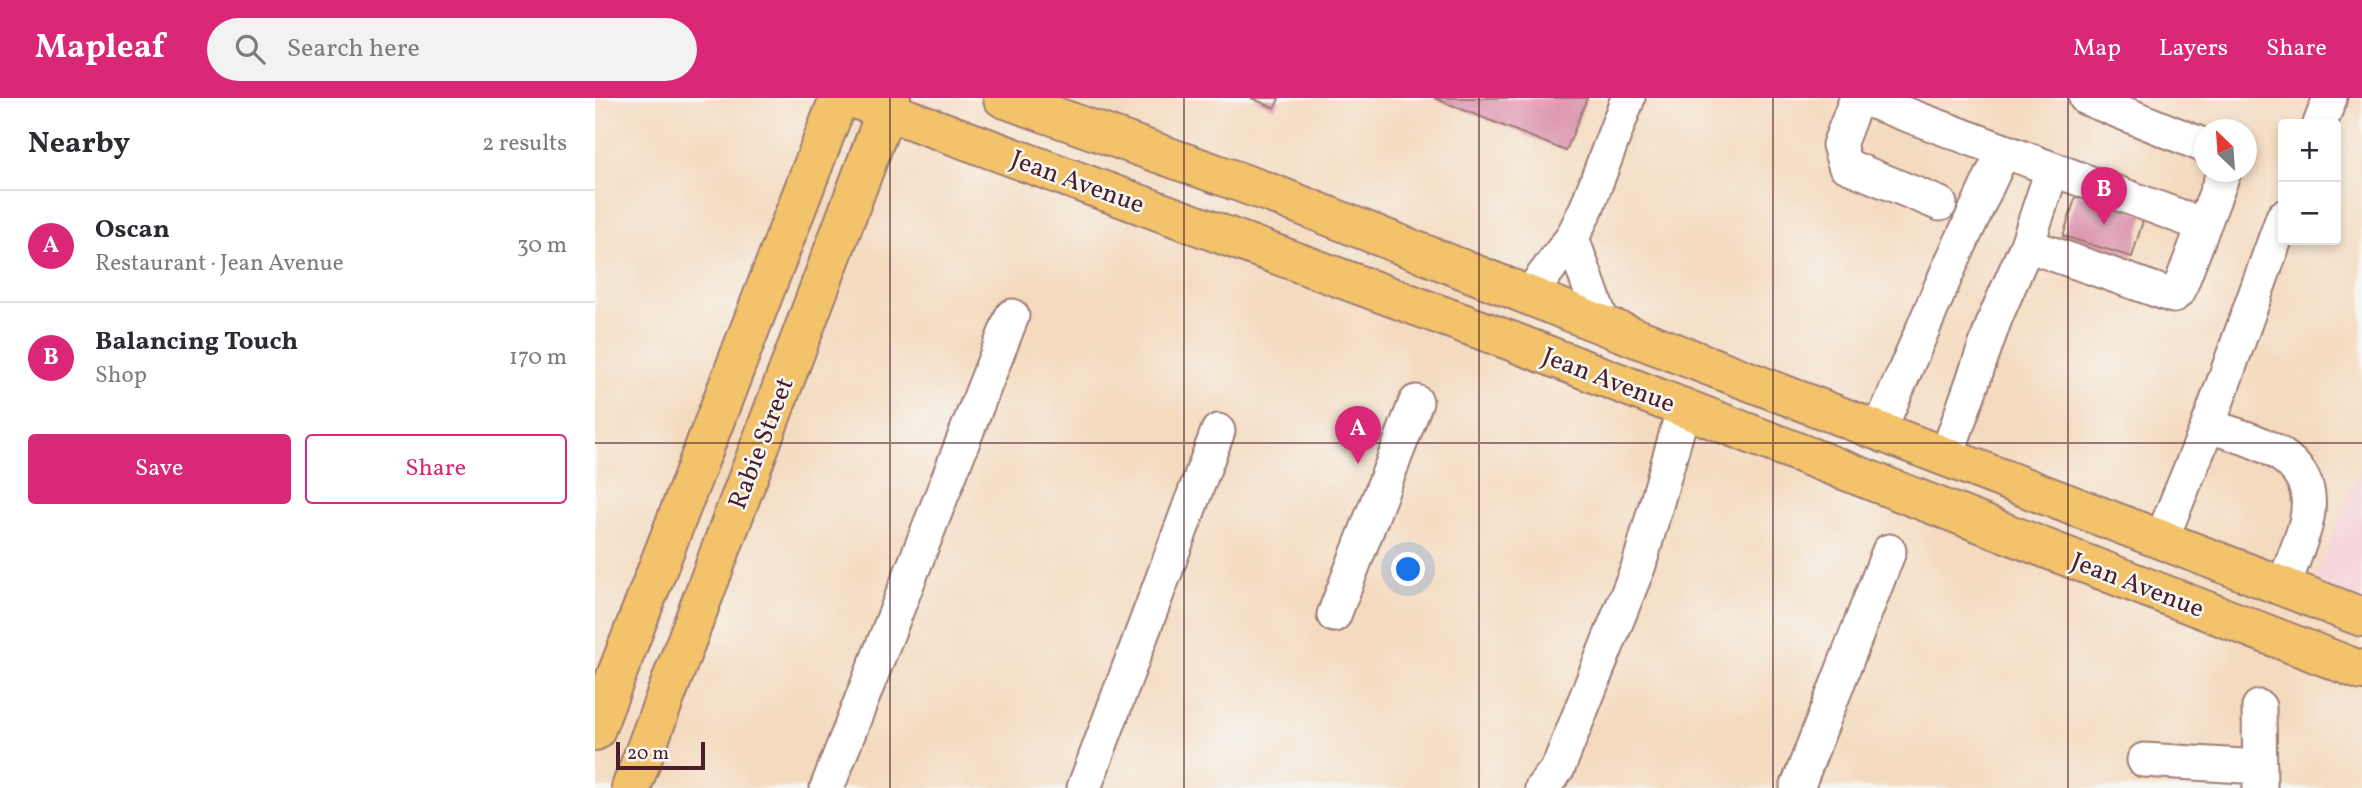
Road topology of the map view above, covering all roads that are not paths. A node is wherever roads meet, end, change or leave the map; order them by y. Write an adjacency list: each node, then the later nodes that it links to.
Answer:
1 (839, 98): 34 (main road, Rabie Street)
2 (1003, 98): 18 (main road, Jean Avenue)
3 (1628, 98): 16 (street)
4 (1859, 98): 10 (street); 13 (street)
5 (2086, 98): 9 (street)
6 (2330, 98): 8 (street)
7 (876, 103): 22 (main road, Jean Avenue); 37 (main road, Rabie Street)
8 (2322, 119)
9 (2194, 142)
10 (2003, 152): 11 (street); 25 (street)
11 (2052, 170): 14 (street); 17 (street)
12 (2220, 182): 14 (street)
13 (1940, 204)
14 (2203, 225): 17 (street)
15 (2278, 231): 23 (street)
16 (1572, 238): 18 (street); 20 (street)
17 (2027, 245): 26 (street)
18 (1529, 295): 20 (main road, Jean Avenue); 22 (main road)
19 (1012, 316): 38 (street)
20 (1603, 325): 25 (main road, Jean Avenue)
21 (1416, 402): 30 (street)
22 (1684, 407): 32 (main road, Jean Avenue); 40 (street)
23 (2208, 426): 27 (street); 29 (street)
24 (1219, 431): 39 (street)
25 (1879, 431): 26 (main road, Jean Avenue)
26 (1946, 457): 27 (main road, Jean Avenue)
27 (2161, 540): 29 (main road, Jean Avenue)
28 (1889, 551): 41 (street)
29 (2283, 587): 31 (main road, Jean Avenue)
30 (1334, 615)
31 (2362, 617)
32 (2362, 671)
33 (2259, 708): 36 (street)
34 (595, 731)
35 (2144, 760): 36 (street)
36 (2260, 778)
37 (631, 788)
38 (827, 788)
39 (1083, 788)
40 (1542, 788)
41 (1797, 788)

